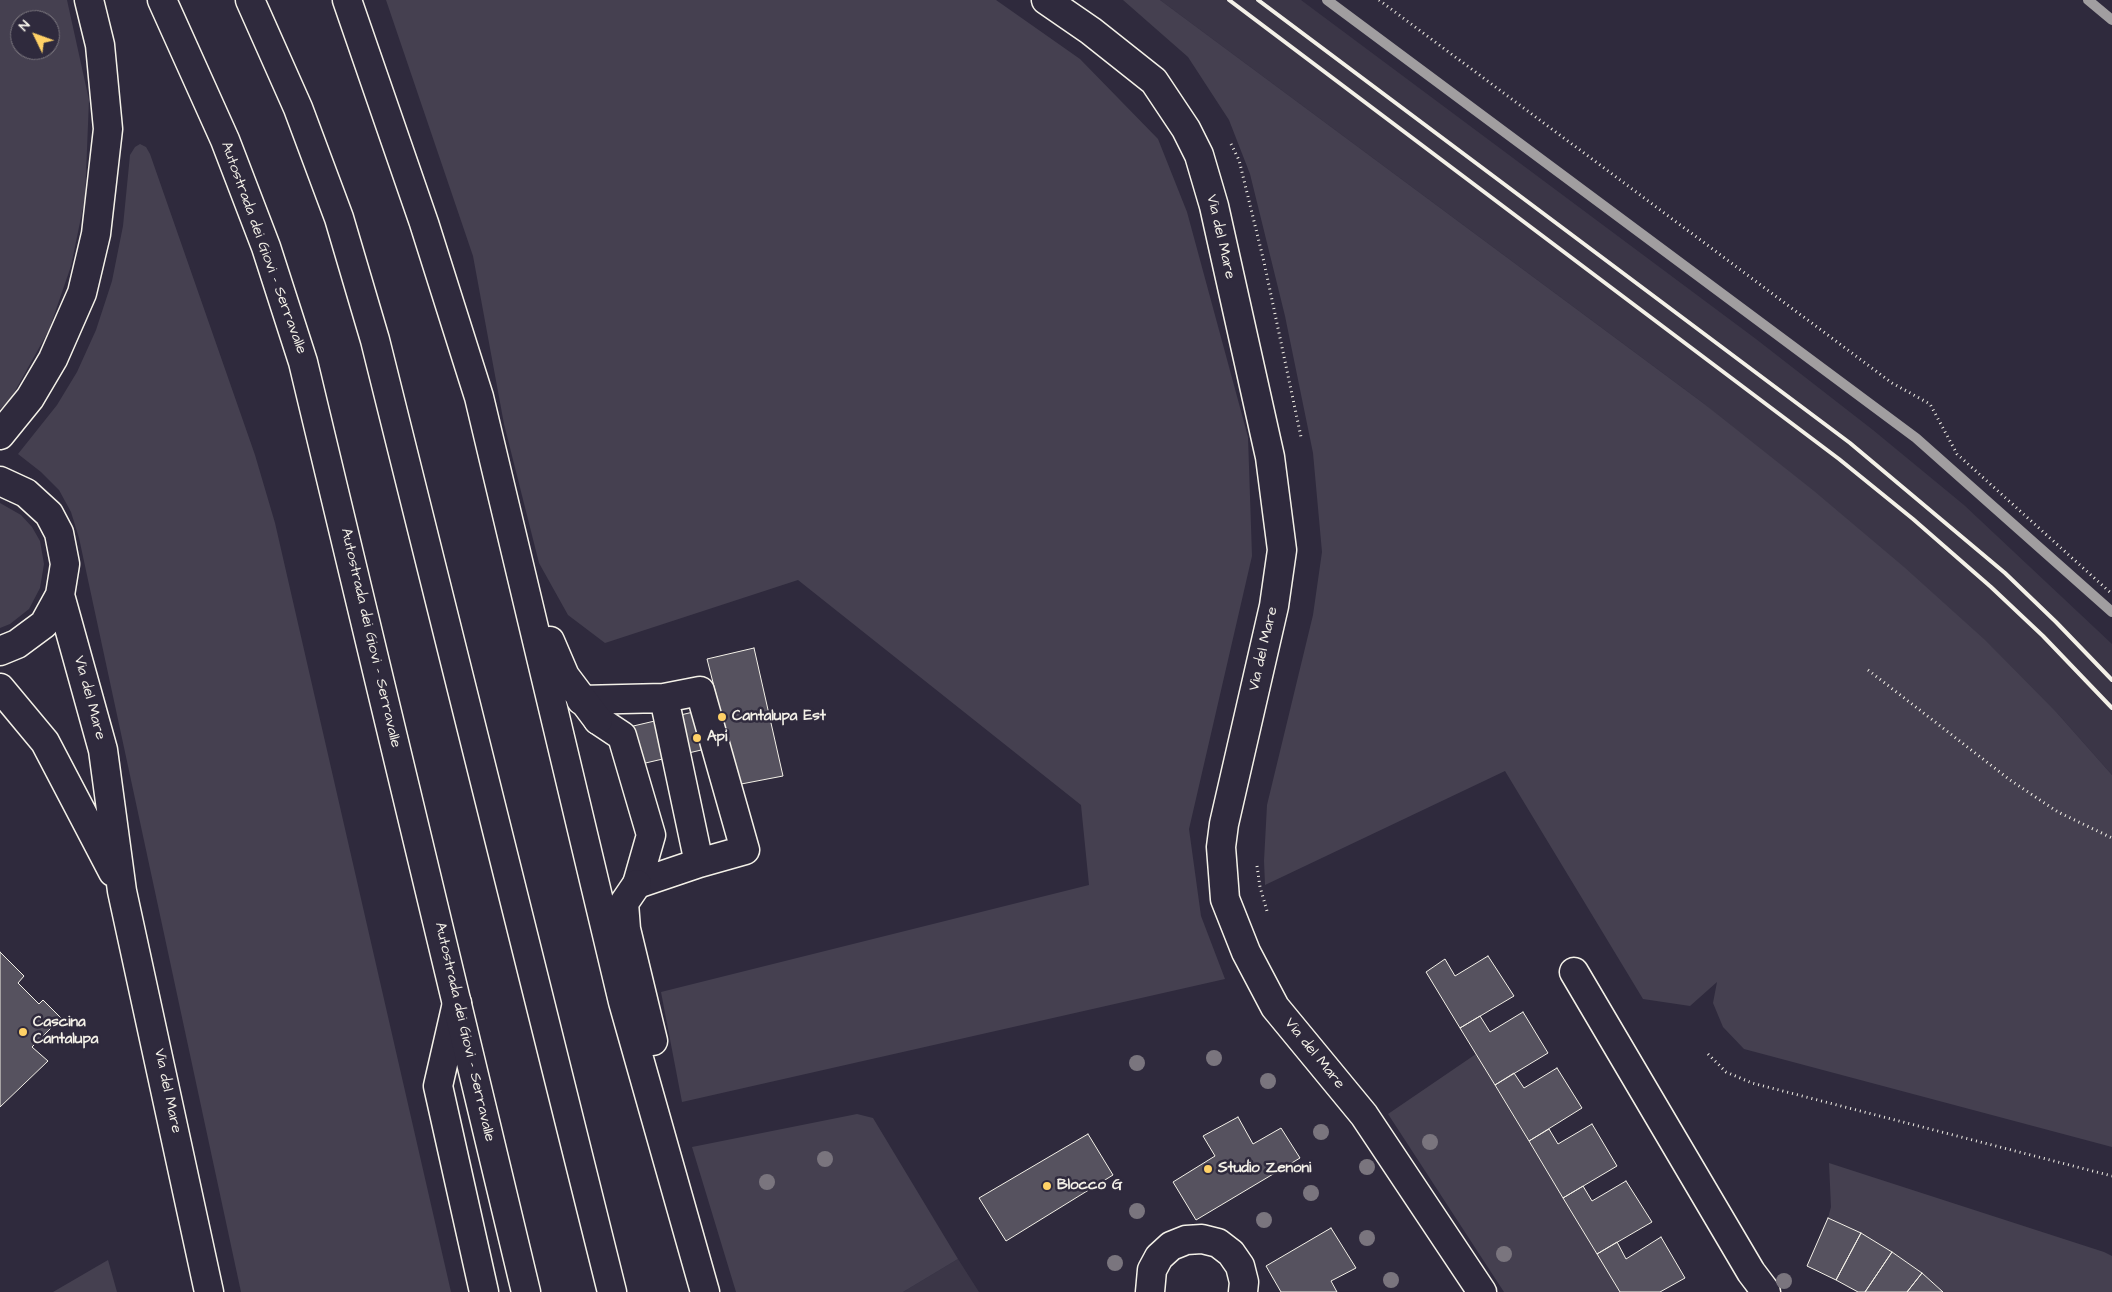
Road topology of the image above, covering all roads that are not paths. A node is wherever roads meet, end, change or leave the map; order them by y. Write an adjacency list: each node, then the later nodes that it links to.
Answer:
1 (89, 0): 6 (main road)
2 (162, 0): 18 (main road, Autostrada dei Giovi - Serravalle)
3 (250, 0): 23 (main road)
4 (347, 0): 8 (main road)
5 (1046, 0): 27 (main road, Via del Mare)
6 (0, 435)
7 (0, 481): 9 (main road)
8 (522, 580): 13 (main road); 19 (main road)
9 (60, 595): 10 (main road); 16 (main road, Via del Mare)
10 (0, 651)
11 (0, 688): 16 (main road, Via del Mare)
12 (664, 698): 13 (main road); 14 (main road); 14 (main road)
13 (590, 710): 15 (main road)
14 (699, 863): 15 (main road)
15 (636, 884): 19 (main road)
16 (122, 891): 20 (main road, Via del Mare)
17 (1574, 972): 28 (main road)
18 (457, 1003): 21 (main road); 22 (main road, Autostrada dei Giovi - Serravalle)
19 (694, 1246): 24 (main road)
20 (209, 1292)
21 (484, 1292)
22 (526, 1292)
23 (612, 1292)
24 (705, 1292)
25 (1150, 1292): 26 (main road)
26 (1243, 1292)
27 (1482, 1292)
28 (1766, 1292)

